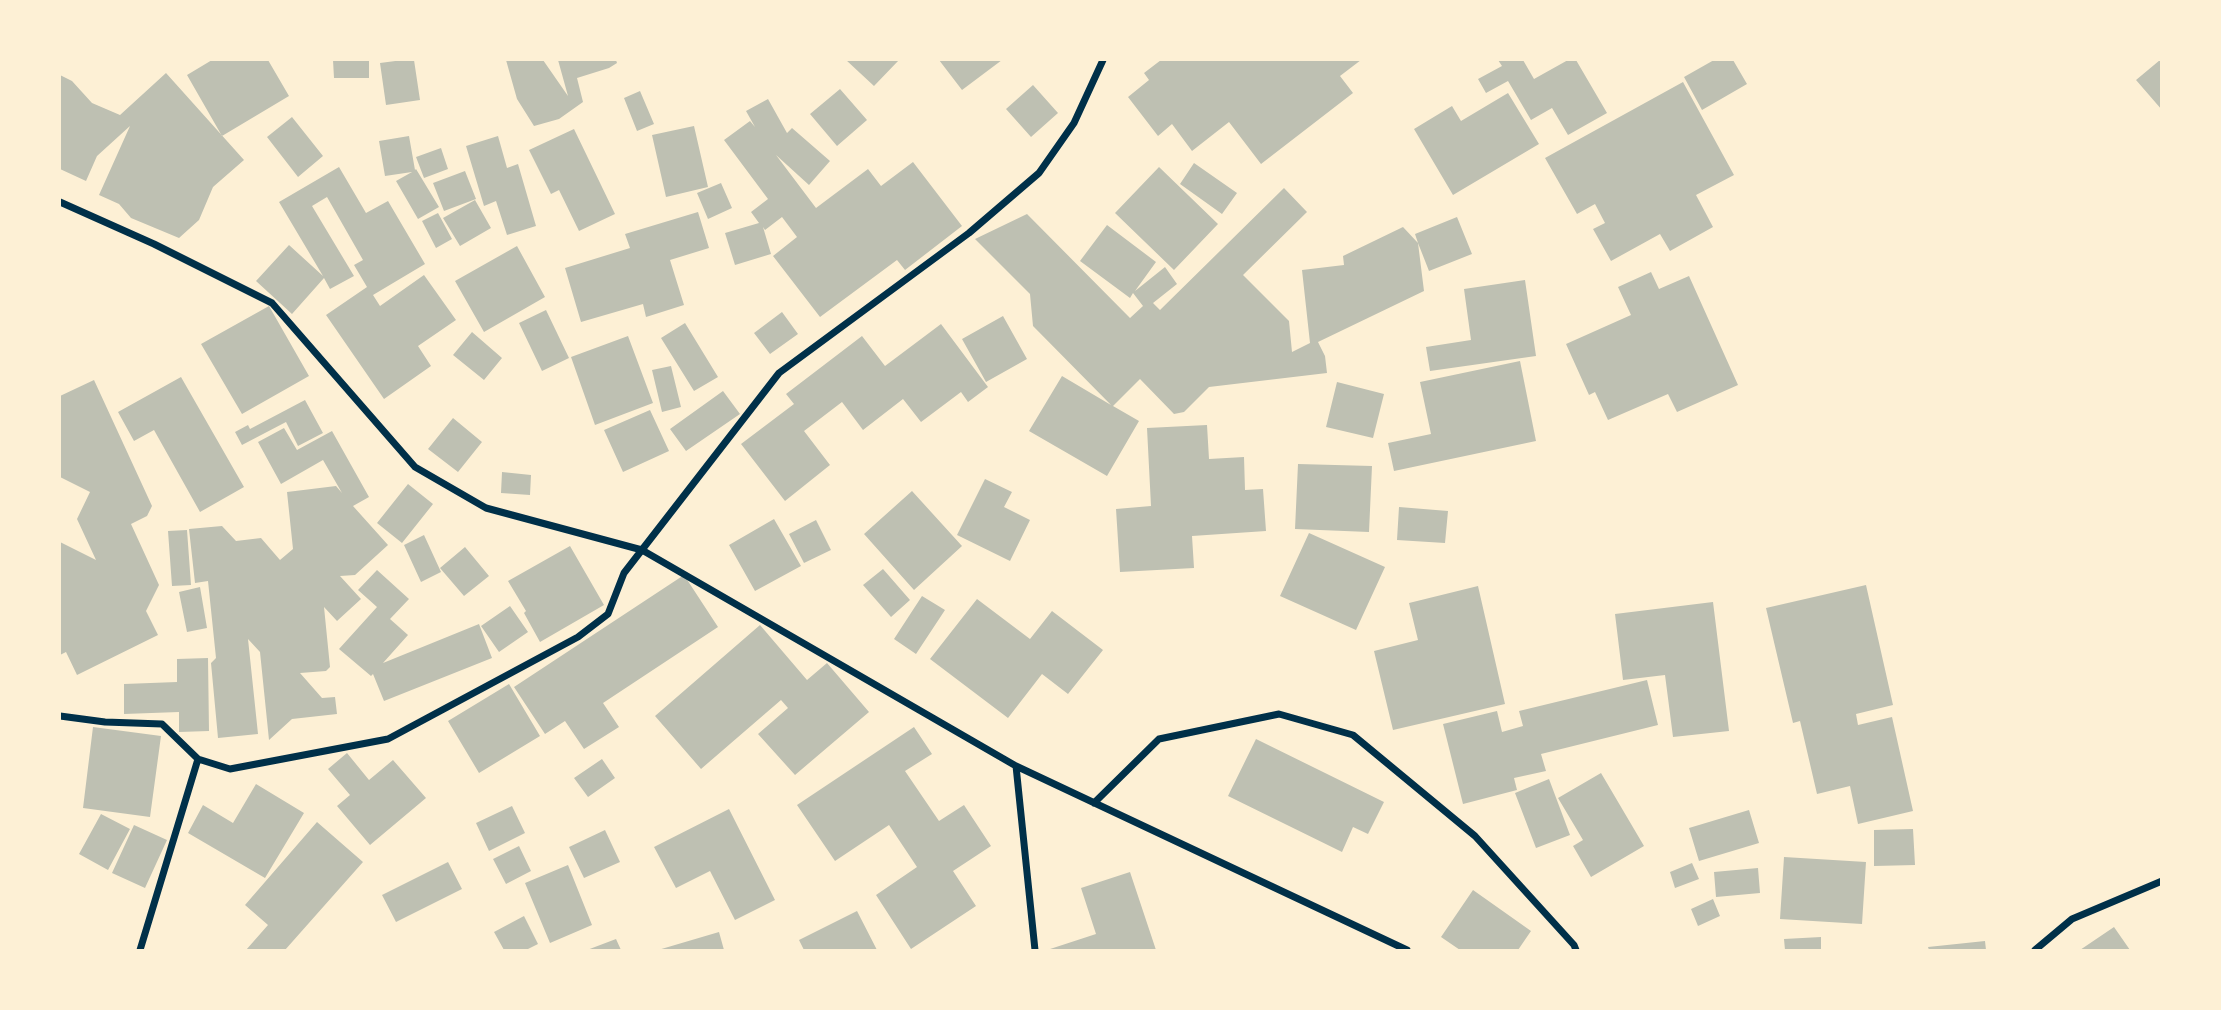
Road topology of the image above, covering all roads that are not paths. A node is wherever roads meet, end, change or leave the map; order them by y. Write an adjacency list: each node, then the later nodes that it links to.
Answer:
1 (1104, 60): 3 (street)
2 (60, 202): 3 (street)
3 (642, 550): 5 (street); 6 (street)
4 (60, 716): 5 (street)
5 (198, 758): 9 (street)
6 (1016, 766): 7 (street); 10 (street)
7 (1094, 803): 11 (street); 12 (street)
8 (2161, 881): 13 (street)
9 (140, 950)
10 (1035, 950)
11 (1407, 950)
12 (1576, 950)
13 (2035, 950)

